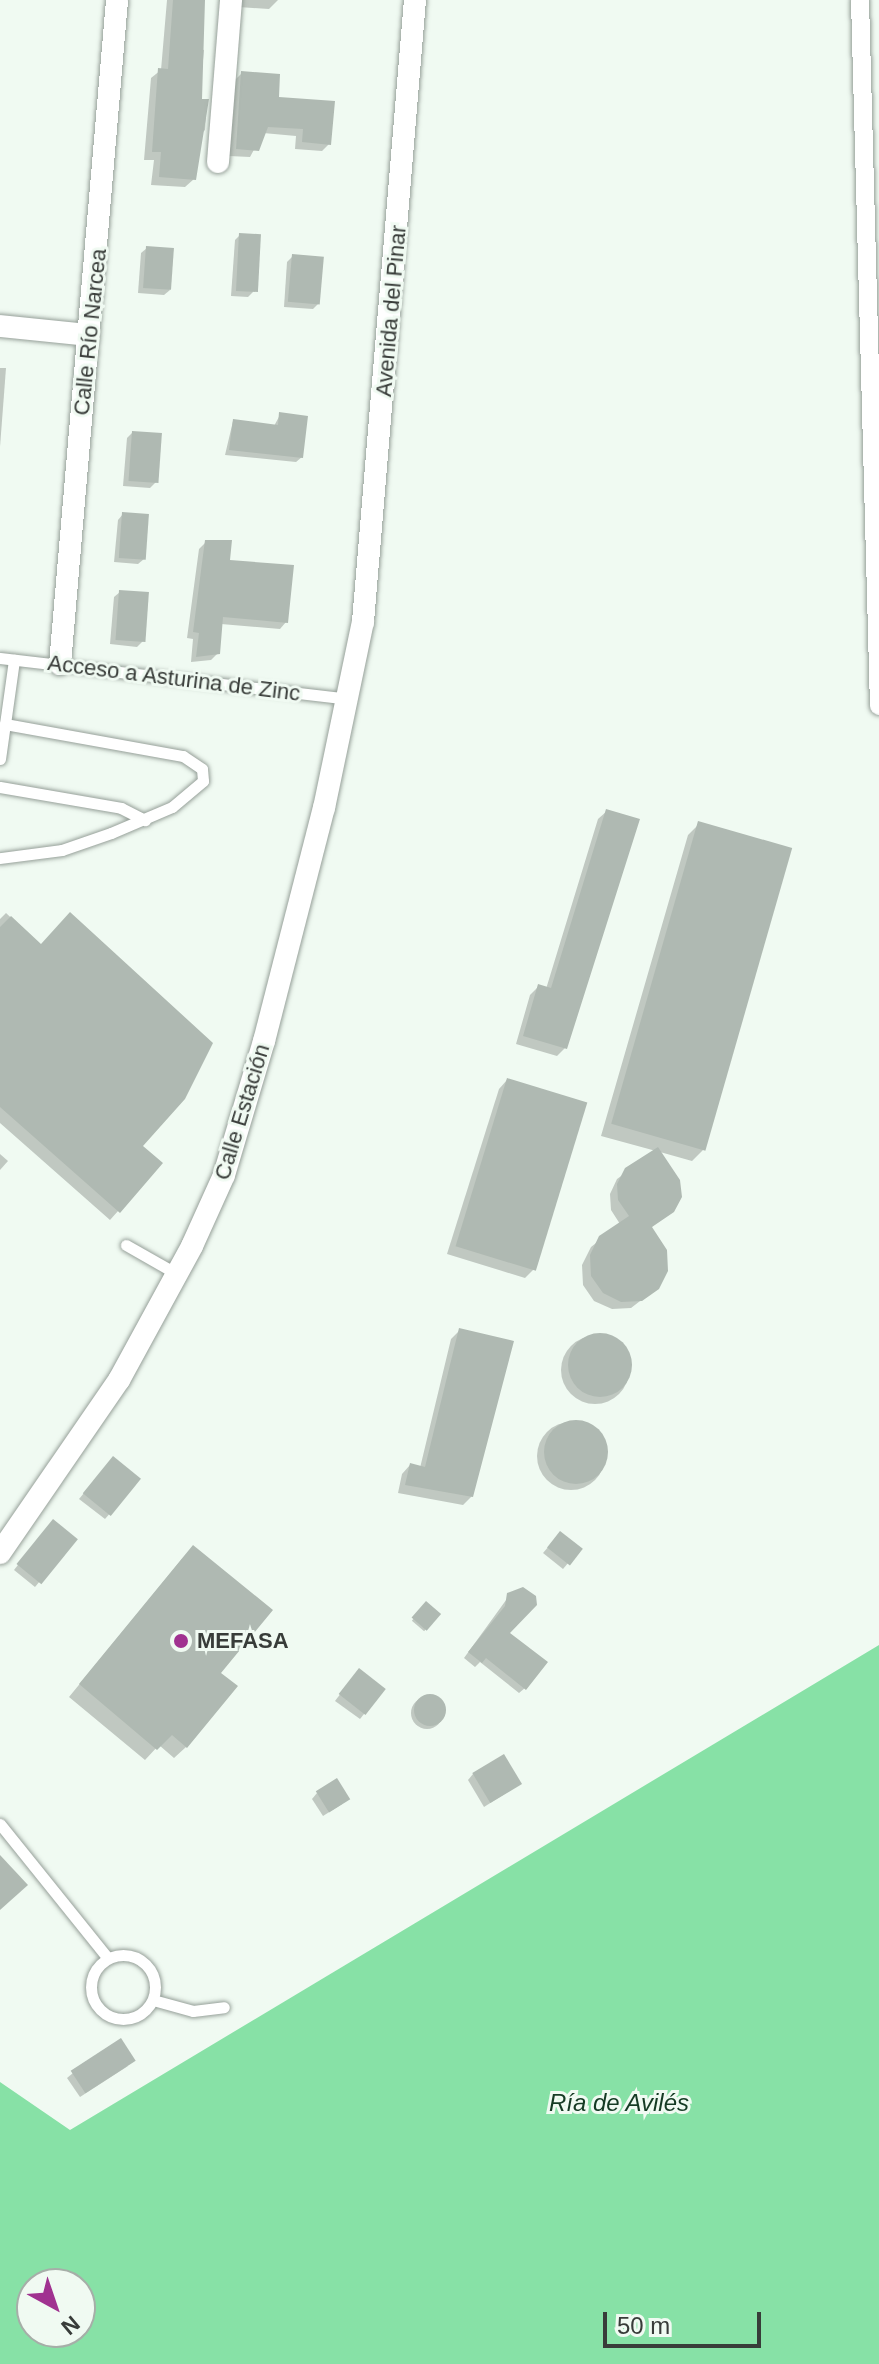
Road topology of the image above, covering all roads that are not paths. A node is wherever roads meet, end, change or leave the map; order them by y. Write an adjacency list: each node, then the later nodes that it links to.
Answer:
1 (117, 0): 7 (street, Calle Río Narcea)
2 (231, 0): 5 (street)
3 (415, 0): 8 (street, Avenida del Pinar)
4 (860, 0): 13 (street)
5 (218, 162)
6 (0, 326): 7 (street)
7 (89, 335): 11 (street, Calle Río Narcea)
8 (363, 622): 12 (street, Calle Estación)
9 (0, 658): 10 (lane, Acceso a Asturina de Zinc)
10 (14, 660): 11 (lane, Acceso a Asturina de Zinc); 14 (lane)
11 (60, 664): 12 (lane, Acceso a Asturina de Zinc)
12 (348, 699): 20 (street, Calle Estación)
13 (879, 706)
14 (5, 724): 15 (lane); 17 (lane)
15 (0, 759)
16 (0, 787): 17 (lane)
17 (145, 820): 18 (lane)
18 (0, 858)
19 (126, 1245): 20 (lane)
20 (177, 1274): 21 (street, Calle Estación)
21 (0, 1553)
22 (0, 1824): 23 (lane)
23 (106, 1956): 24 (lane); 24 (lane)
24 (153, 2000): 25 (lane)
25 (224, 2007)

